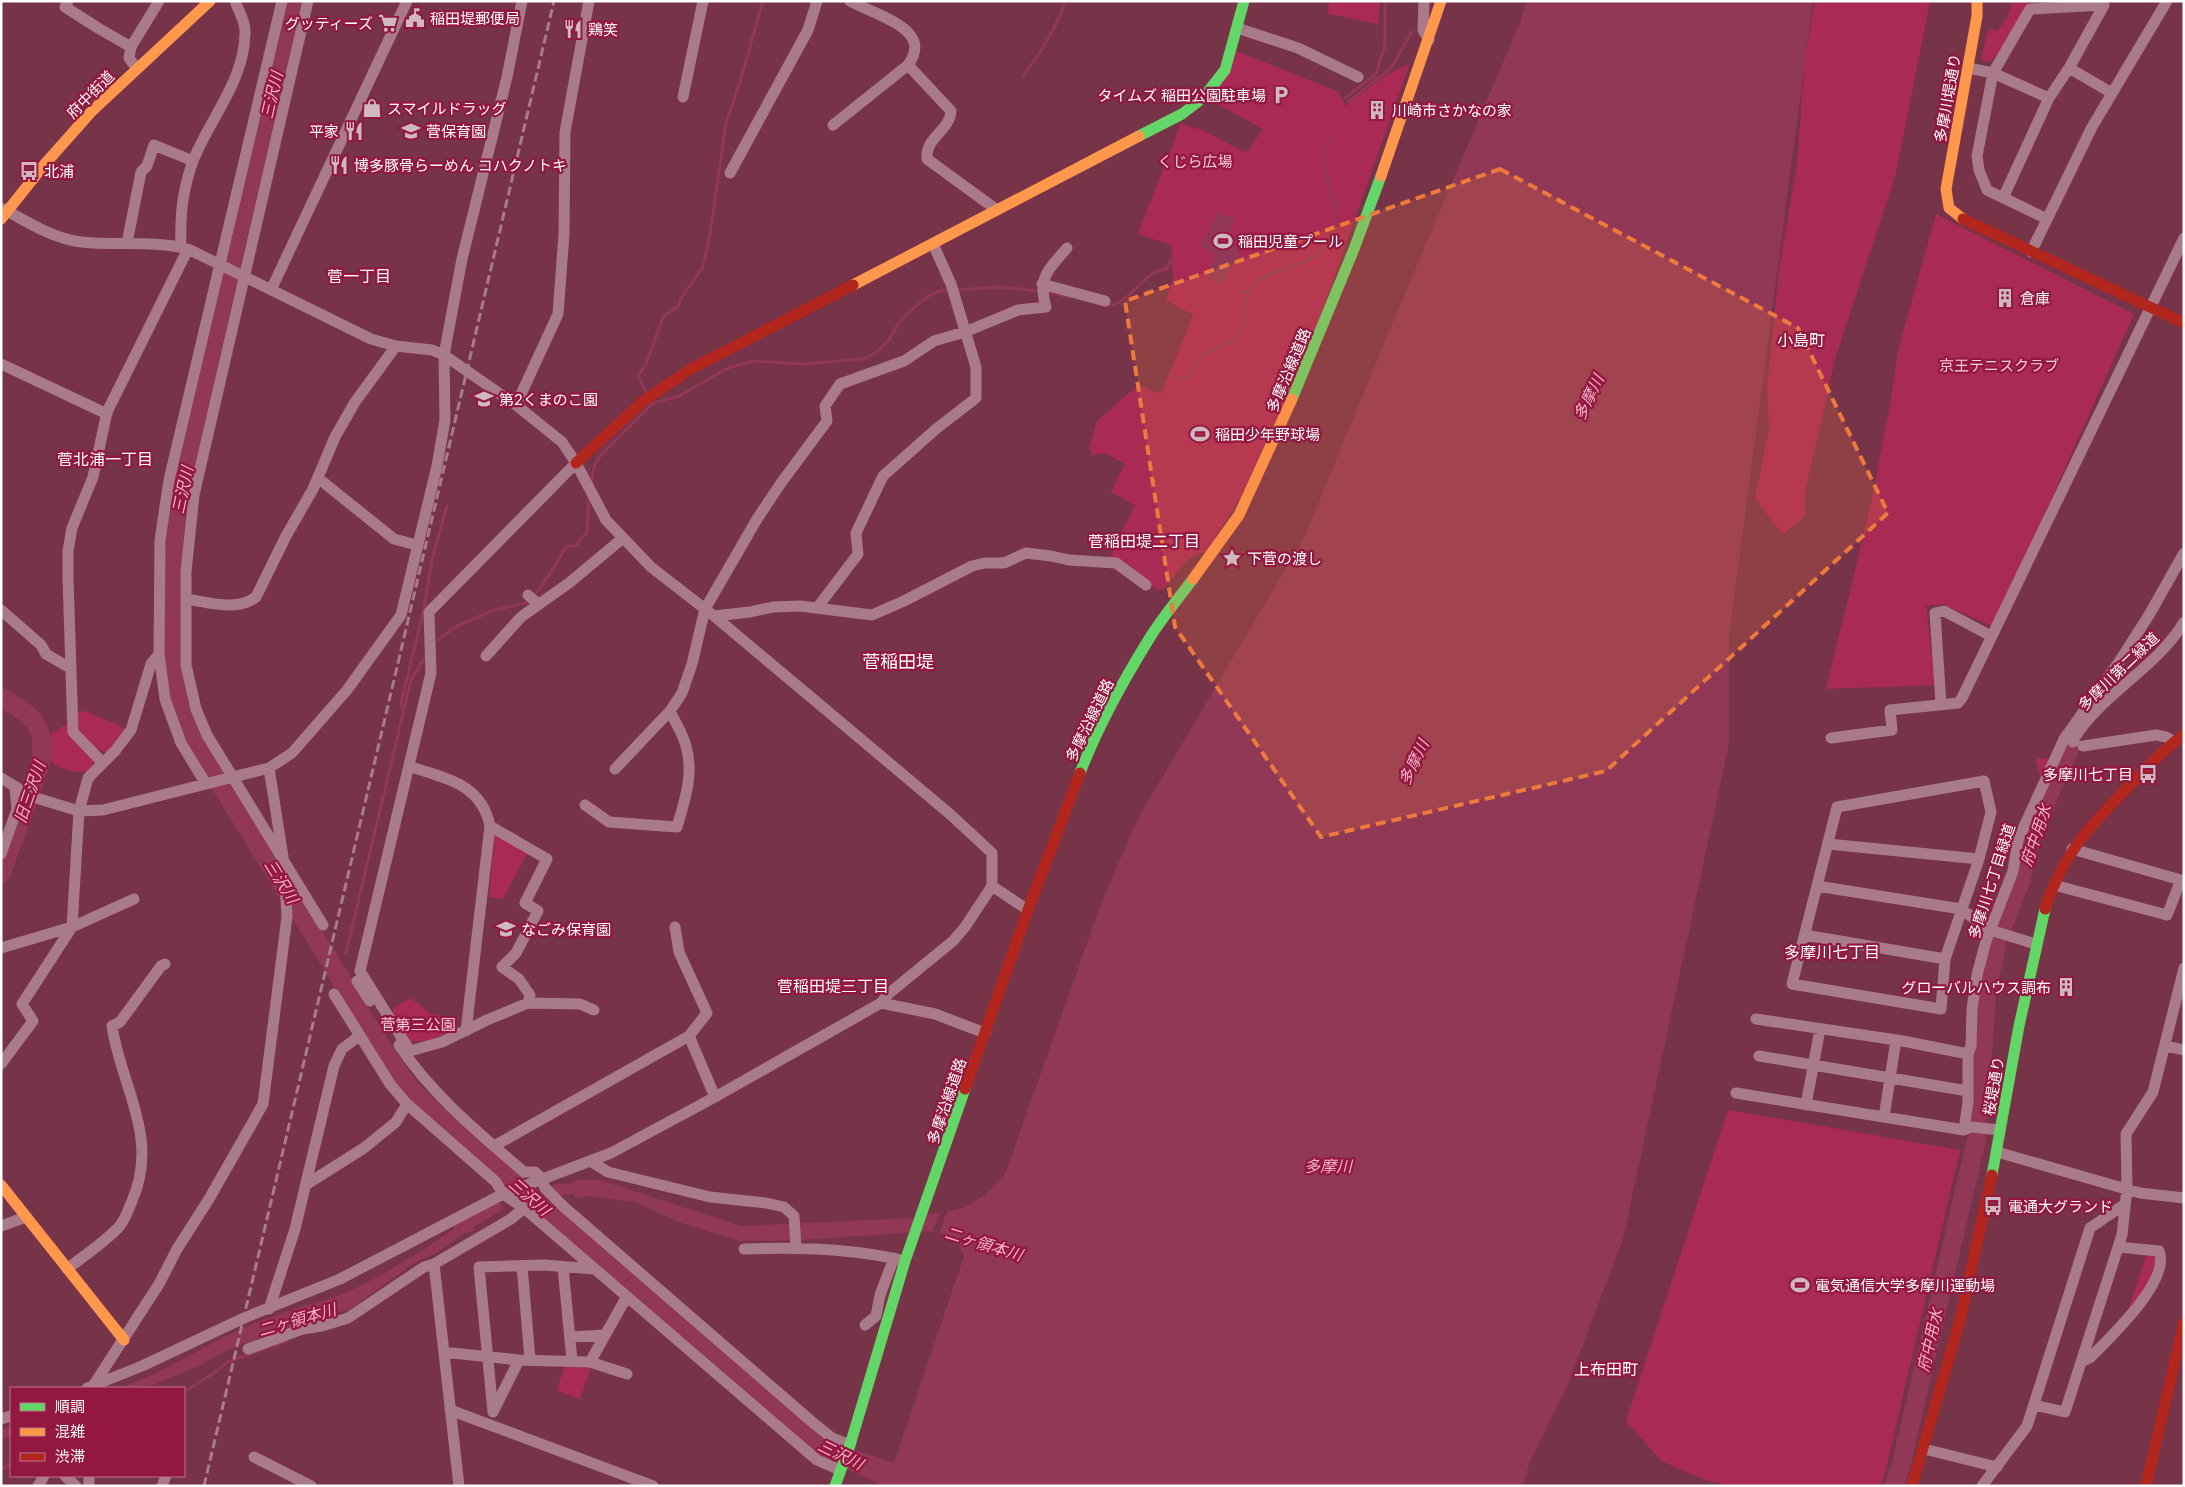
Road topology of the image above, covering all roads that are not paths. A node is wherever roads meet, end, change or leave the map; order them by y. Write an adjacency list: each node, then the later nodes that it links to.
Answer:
1 (68, 1): 21 (street)
2 (159, 1): 21 (street)
3 (210, 1): 25 (street, 府中街道)
4 (235, 1): 32 (street)
5 (282, 1): 44 (street)
6 (308, 1): 45 (street)
7 (407, 1): 47 (street)
8 (522, 1): 53 (street)
9 (589, 1): 55 (street)
10 (703, 1): 29 (street)
11 (817, 1): 33 (street)
12 (850, 1): 22 (street)
13 (1244, 1): 19 (street)
14 (1424, 1): 20 (street)
15 (1441, 1): 20 (street, 多摩沿線道路)
16 (1977, 1): 23 (street, 多摩川堤通り)
17 (2167, 1): 28 (street)
18 (2105, 3): 24 (street); 26 (street)
19 (1237, 28): 27 (street); 35 (street)
20 (1429, 40): 98 (street, 多摩沿線道路)
21 (131, 47): 25 (street)
22 (908, 65): 31 (street); 35 (street)
23 (1968, 68): 26 (street); 43 (street, 多摩川堤通り)
24 (2069, 68): 28 (street); 30 (street)
25 (137, 69): 36 (street, 府中街道)
26 (1993, 72): 30 (street); 34 (street)
27 (1358, 77)
28 (2112, 93): 37 (street)
29 (682, 97)
30 (2049, 98): 34 (street)
31 (833, 125)
32 (194, 161): 39 (street); 41 (street)
33 (730, 173)
34 (2003, 198): 37 (street)
35 (997, 210): 40 (street)
36 (3, 213): 39 (street)
37 (2047, 219): 43 (street)
38 (2184, 238): 49 (street)
39 (127, 243): 41 (street)
40 (933, 244): 51 (street); 57 (street)
41 (185, 248): 44 (street); 56 (street)
42 (1067, 248): 46 (street)
43 (2031, 252): 49 (street)
44 (220, 265): 45 (street); 69 (street)
45 (244, 276): 47 (street); 63 (street)
46 (1042, 289): 48 (street); 51 (street)
47 (271, 290): 52 (street)
48 (1105, 301)
49 (2150, 307): 50 (street); 68 (street)
50 (2184, 323)
51 (965, 332): 64 (street); 66 (street)
52 (396, 346): 53 (street); 58 (street)
53 (444, 355): 55 (street); 60 (street)
54 (1, 364): 56 (street)
55 (516, 405): 57 (street)
56 (107, 414): 71 (street)
57 (576, 462): 59 (street); 78 (street)
58 (318, 478): 60 (street); 63 (street)
59 (622, 538): 66 (street); 70 (street)
60 (417, 545): 79 (street)
61 (2184, 553): 103 (street, 多摩川七丁目緑道)
62 (1146, 585): 64 (street)
63 (186, 599): 81 (street)
64 (817, 608): 66 (street)
65 (1, 610): 71 (street)
66 (710, 612): 73 (street); 94 (street)
67 (2184, 622): 76 (street, 多摩川第二緑道)
68 (1991, 636): 72 (street); 72 (street)
69 (159, 654): 77 (street); 83 (street)
70 (486, 656)
71 (70, 668): 77 (street)
72 (1940, 704): 75 (street)
73 (670, 710): 80 (street); 85 (street)
74 (2184, 735): 76 (street, 桜堤通り)
75 (1831, 738)
76 (2173, 741): 89 (street, 桜堤通り)
77 (102, 762): 86 (street)
78 (409, 766): 87 (street); 117 (street)
79 (269, 768): 81 (street); 92 (street)
80 (614, 769)
81 (231, 777): 83 (street); 92 (street)
82 (1, 778): 84 (street)
83 (206, 784): 86 (street)
84 (18, 790): 86 (street); 90 (street)
85 (585, 805)
86 (80, 811): 101 (street)
87 (490, 826): 112 (street); 117 (street)
88 (1828, 844): 91 (street); 91 (street); 95 (street)
89 (2072, 849): 93 (street, 桜堤通り); 97 (street)
90 (1, 854)
91 (1979, 859): 99 (street)
92 (284, 863): 100 (street); 165 (street)
93 (2054, 885): 97 (street); 105 (street, 桜堤通り)
94 (992, 886): 98 (street); 113 (street)
95 (1817, 886): 99 (street); 104 (street)
96 (134, 900): 101 (street)
97 (2178, 905)
98 (1028, 910): 118 (street, 多摩沿線道路)
99 (1961, 910): 103 (street); 107 (street)
100 (323, 925)
101 (72, 927): 106 (street); 126 (street)
102 (676, 927): 120 (street)
103 (1990, 930): 105 (street); 124 (street, 多摩川七丁目緑道)
104 (1805, 935): 107 (street); 107 (street)
105 (2036, 944): 136 (street, 桜堤通り)
106 (1, 948)
107 (1945, 959)
108 (165, 964): 157 (street)
109 (2184, 968): 122 (street)
110 (357, 981): 137 (street)
111 (334, 994): 119 (street)
112 (528, 1003): 114 (street); 117 (street)
113 (880, 1003): 118 (street); 131 (street)
114 (594, 1010)
115 (1756, 1019): 116 (street)
116 (1820, 1029): 121 (street); 127 (street)
117 (466, 1031)
118 (985, 1033): 153 (street, 多摩沿線道路)
119 (359, 1036): 132 (street); 141 (street)
120 (689, 1036): 131 (street); 137 (street)
121 (1896, 1040): 124 (street); 128 (street)
122 (2166, 1046): 123 (street); 143 (street)
123 (2184, 1050)
124 (1968, 1054): 129 (street, 多摩川七丁目緑道)
125 (1759, 1056): 127 (street)
126 (1, 1064)
127 (1813, 1066): 128 (street); 133 (street)
128 (1890, 1079): 129 (street); 134 (street)
129 (1968, 1091): 135 (street, 多摩川七丁目緑道)
130 (1736, 1093): 133 (street)
131 (715, 1098): 139 (street)
132 (407, 1104): 141 (street); 144 (street)
133 (1806, 1105): 134 (street)
134 (1884, 1117): 135 (street)
135 (1964, 1130): 136 (street)
136 (2000, 1130): 138 (street, 桜堤通り)
137 (494, 1146): 140 (street)
138 (1997, 1152): 143 (street); 180 (street, 桜堤通り)
139 (592, 1162): 140 (street); 150 (street)
140 (536, 1180): 144 (street); 179 (street)
141 (307, 1184): 160 (street)
142 (1, 1185): 148 (street)
143 (2127, 1188): 145 (street); 146 (street)
144 (505, 1193): 147 (street); 160 (street)
145 (2184, 1198)
146 (2125, 1204): 151 (street); 175 (street)
147 (524, 1208): 154 (street); 158 (street)
148 (26, 1217): 149 (street); 157 (street)
149 (1, 1226)
150 (796, 1247): 152 (street); 153 (street)
151 (2118, 1247): 172 (street); 172 (street)
152 (744, 1249)
153 (903, 1257): 162 (street); 179 (street, 多摩沿線道路)
154 (434, 1264): 166 (street); 167 (street)
155 (522, 1266): 156 (street); 168 (street); 169 (street)
156 (563, 1267): 158 (street); 164 (street)
157 (67, 1269): 165 (street)
158 (594, 1269): 159 (street)
159 (626, 1298): 163 (street); 183 (street)
160 (269, 1309): 174 (street)
161 (2184, 1322): 192 (street)
162 (865, 1325)
163 (605, 1335): 164 (street); 171 (street)
164 (571, 1337): 170 (street)
165 (124, 1340): 174 (street)
166 (248, 1349)
167 (444, 1354): 168 (street); 176 (street)
168 (487, 1357): 169 (street); 177 (street)
169 (524, 1359): 170 (street); 177 (street)
170 (572, 1360): 171 (street)
171 (590, 1362): 173 (street)
172 (2081, 1362): 175 (street)
173 (627, 1374)
174 (90, 1387)
175 (2034, 1405): 182 (street)
176 (450, 1410): 178 (street); 187 (street)
177 (493, 1412): 178 (street)
178 (490, 1426): 188 (street)
179 (849, 1446): 183 (street, 多摩沿線道路)
180 (1924, 1449): 182 (street); 190 (street, 桜堤通り)
181 (254, 1457): 186 (street)
182 (1997, 1467): 191 (street)
183 (841, 1469): 189 (street, 多摩沿線道路)
184 (66, 1477): 185 (street)
185 (76, 1486)
186 (311, 1486)
187 (459, 1486)
188 (653, 1486)
189 (835, 1486)
190 (1912, 1486)
191 (1982, 1486)
192 (2146, 1486)

